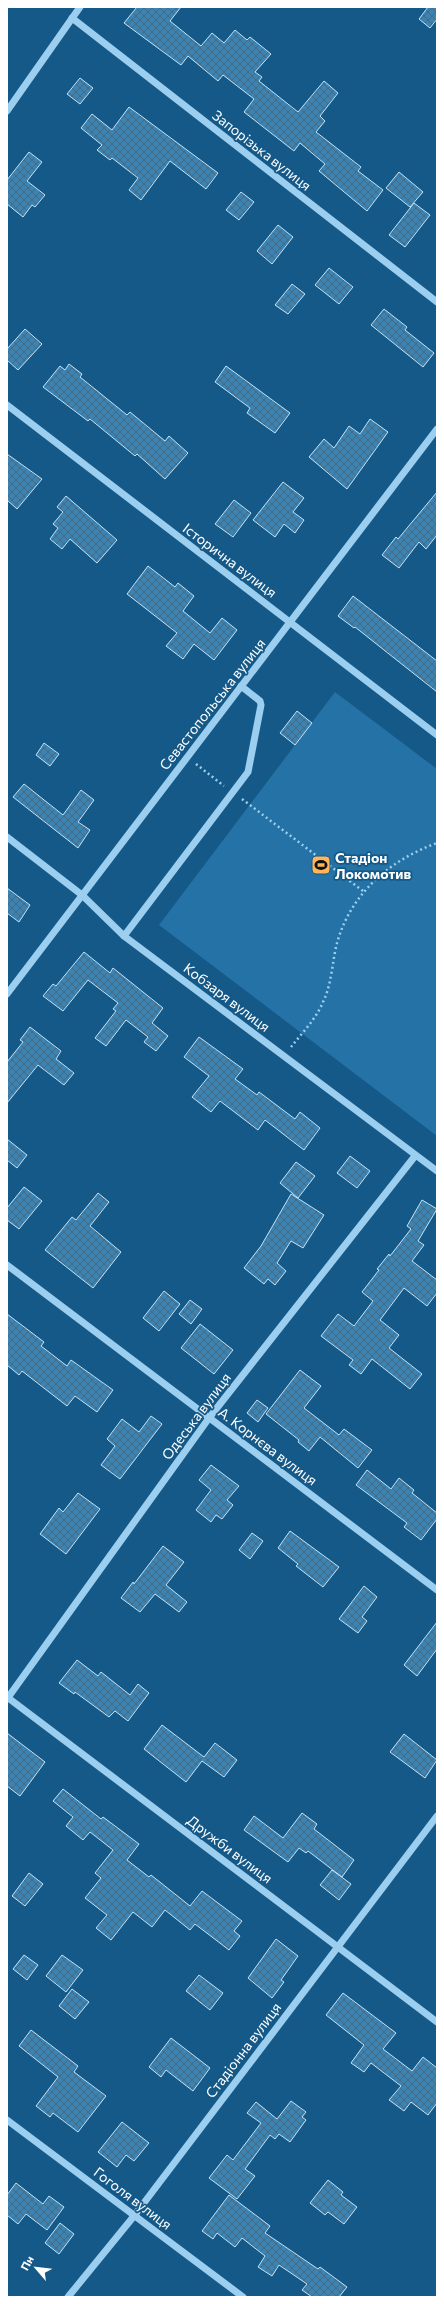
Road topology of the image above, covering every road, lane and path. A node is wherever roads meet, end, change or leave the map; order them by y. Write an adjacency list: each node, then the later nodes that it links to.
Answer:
1 (80, 7): 2 (street)
2 (72, 18): 3 (street); 4 (street, Запорізька вулиця)
3 (7, 111)
4 (437, 302)
5 (7, 405): 7 (street, Історична вулиця)
6 (437, 429): 7 (street, Севастопольська вулиця)
7 (291, 623): 8 (street, Севастопольська вулиця); 9 (street, Історична вулиця)
8 (241, 686): 10 (street, Севастопольська вулиця); 11 (street)
9 (437, 735)
10 (187, 757): 11 (path); 15 (street, Севастопольська вулиця)
11 (233, 792): 14 (path); 16 (street)
12 (7, 837): 15 (street, Кобзаря вулиця)
13 (437, 843): 14 (path)
14 (363, 891): 18 (path)
15 (82, 895): 16 (street, Кобзаря вулиця); 17 (street, Севастопольська вулиця)
16 (124, 936): 18 (street, Кобзаря вулиця)
17 (7, 994)
18 (284, 1056): 19 (street, Кобзаря вулиця)
19 (416, 1156): 20 (street, Кобзаря вулиця); 22 (street, Одеська вулиця)
20 (437, 1171)
21 (7, 1265): 22 (street, А. Корнєва вулиця)
22 (209, 1418): 23 (street, А. Корнєва вулиця); 24 (street, Одеська вулиця)
23 (437, 1590)
24 (7, 1698): 26 (street, Дружби вулиця)
25 (437, 1816): 26 (street, Стадіонна вулиця)
26 (337, 1947): 27 (street, Дружби вулиця); 29 (street, Стадіонна вулиця)
27 (437, 2022)
28 (7, 2120): 29 (street, Гоголя вулиця)
29 (134, 2216): 30 (street, Стадіонна вулиця); 31 (street, Гоголя вулиця)
30 (68, 2297)
31 (243, 2297)

